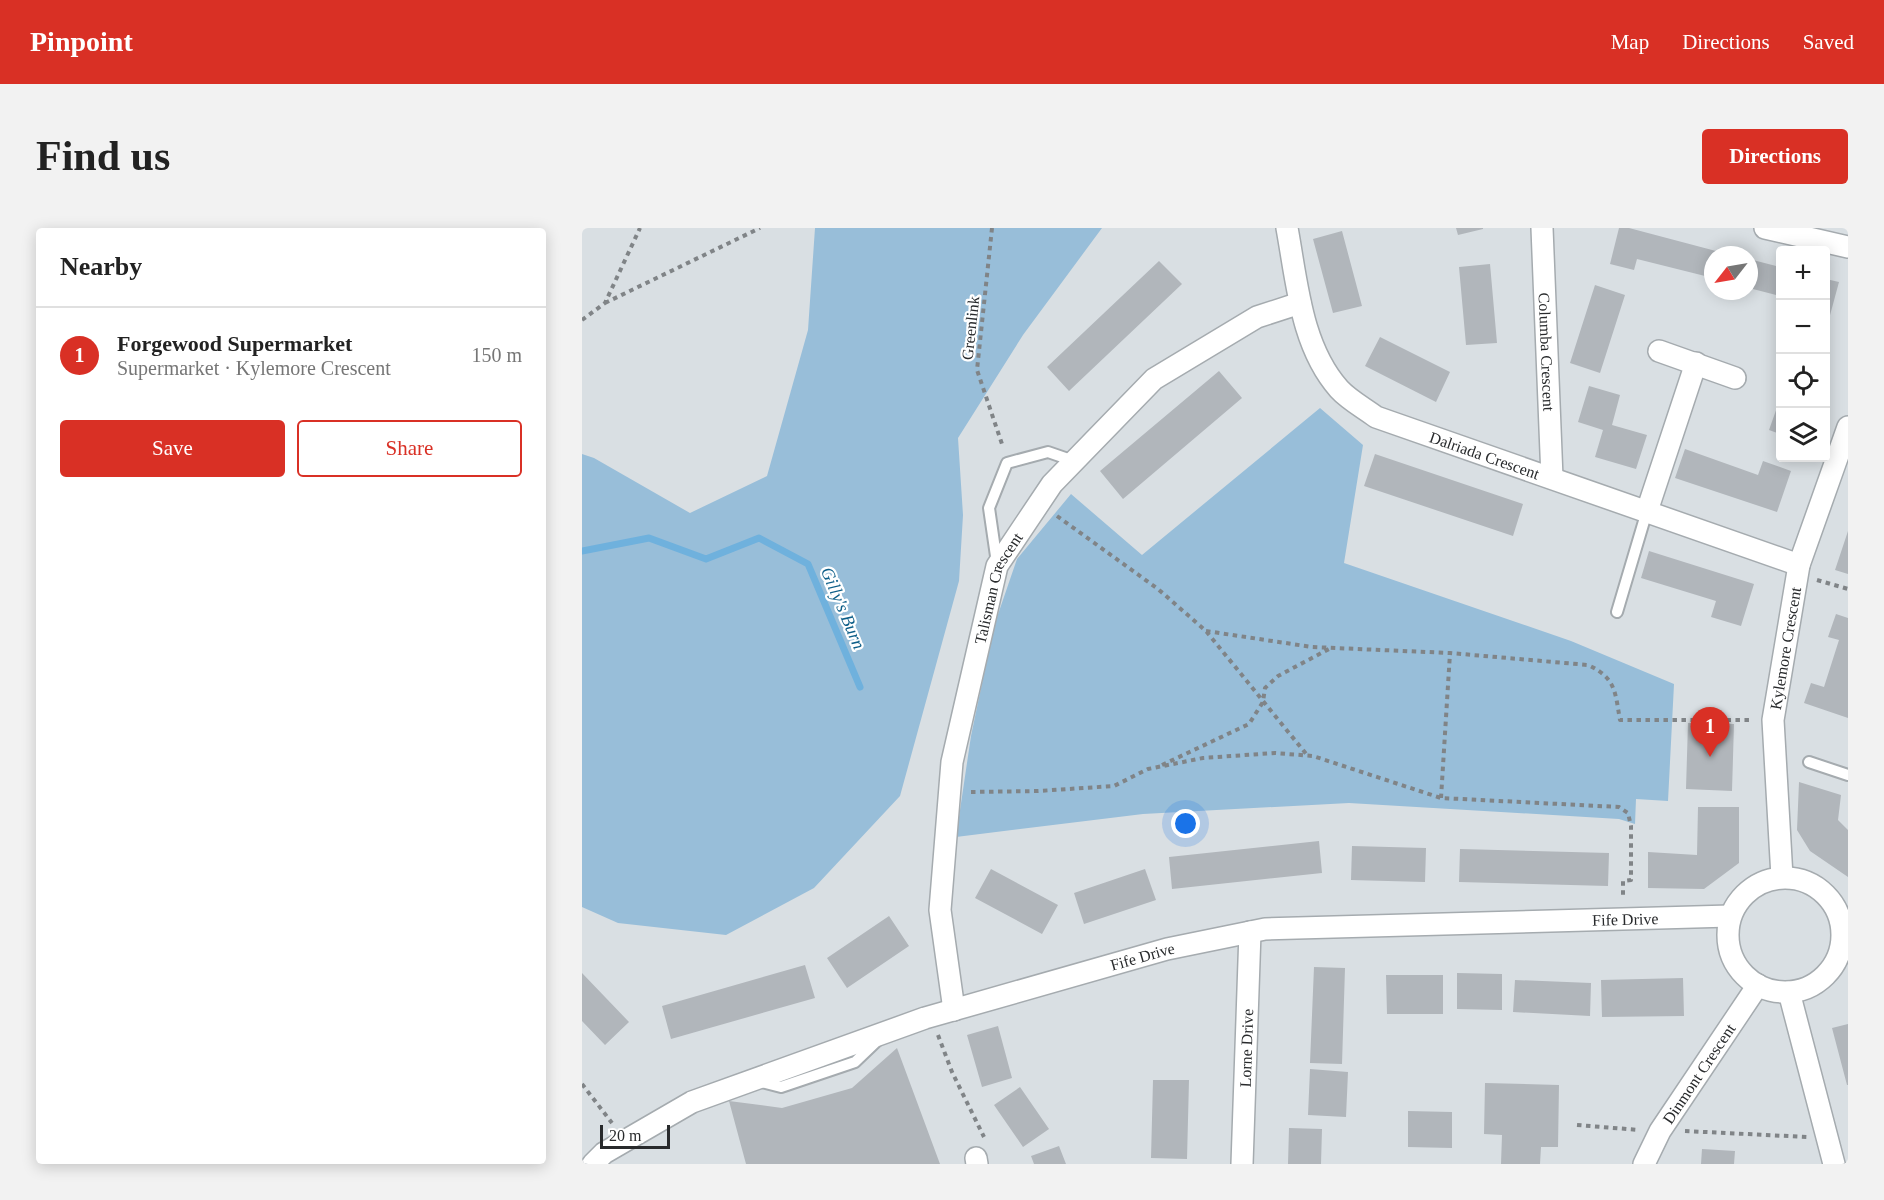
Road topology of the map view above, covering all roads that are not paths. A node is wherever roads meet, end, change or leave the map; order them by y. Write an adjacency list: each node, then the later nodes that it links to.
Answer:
1 (1287, 228): 5 (street, Dalriada Crescent)
2 (1542, 228): 11 (street, Columba Crescent)
3 (1765, 228): 4 (street)
4 (1848, 247)
5 (1300, 303): 10 (street, Talisman Crescent); 11 (street, Dalriada Crescent)
6 (1659, 351): 7 (street)
7 (1696, 363): 8 (street); 12 (street)
8 (1735, 378)
9 (1848, 427): 14 (street, Kylemore Crescent)
10 (1074, 461): 13 (street, Talisman Crescent); 13 (lane)
11 (1552, 478): 12 (street, Dalriada Crescent)
12 (1647, 511): 14 (street, Dalriada Crescent); 15 (lane)
13 (997, 566): 24 (street, Talisman Crescent)
14 (1798, 569): 18 (street, Kylemore Crescent)
15 (1617, 612)
16 (1809, 762): 17 (lane)
17 (1848, 775)
18 (1782, 878): 19 (street); 21 (street)
19 (1730, 916): 20 (street, Fife Drive); 22 (street)
20 (1250, 932): 24 (street, Fife Drive); 26 (street, Lorne Drive)
21 (1845, 943): 23 (street)
22 (1758, 985): 23 (street); 27 (street, Dinmont Crescent)
23 (1789, 992): 28 (street)
24 (954, 1010): 25 (street, Fife Drive)
25 (593, 1164)
26 (1242, 1164)
27 (1644, 1164)
28 (1834, 1164)

